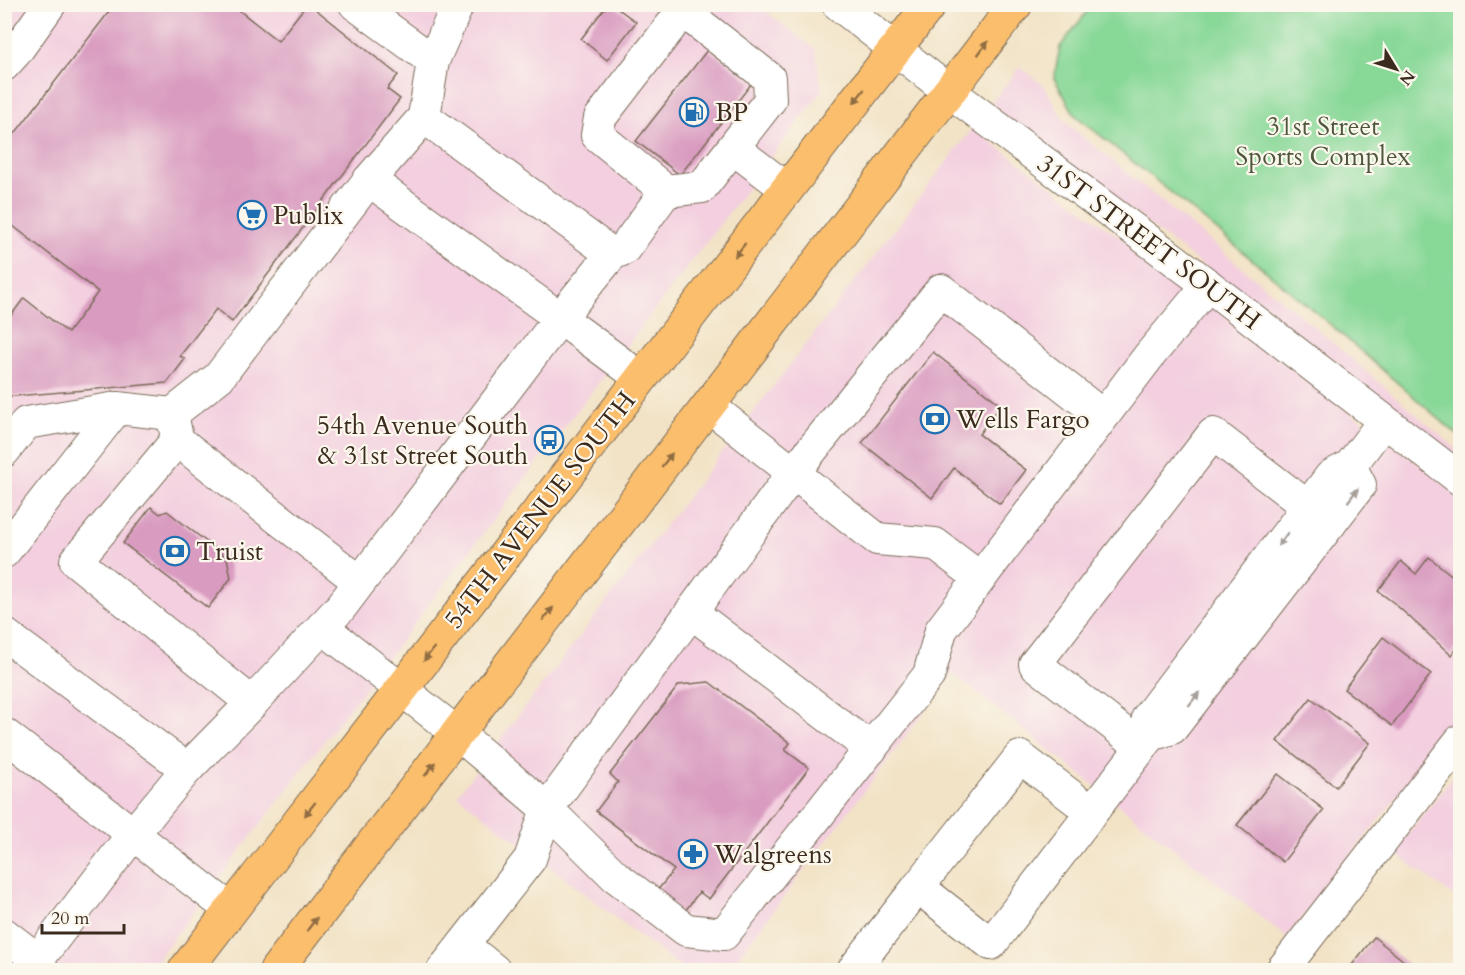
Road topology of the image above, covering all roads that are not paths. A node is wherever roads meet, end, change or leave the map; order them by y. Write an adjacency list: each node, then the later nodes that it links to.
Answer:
1 (50, 4): 10 (street)
2 (355, 4): 9 (street)
3 (458, 4): 9 (street)
4 (838, 4): 8 (street, 31ST STREET SOUTH)
5 (930, 4): 8 (main road, 54TH AVENUE SOUTH)
6 (1016, 4): 11 (main road, one-way to 6)
7 (685, 8): 13 (street); 16 (street)
8 (895, 49): 11 (street, 31ST STREET SOUTH); 15 (main road, 54TH AVENUE SOUTH, one-way to 15)
9 (433, 61): 12 (street)
10 (4, 65)
11 (950, 92): 18 (street, 31ST STREET SOUTH); 21 (main road)
12 (424, 117): 14 (street); 17 (street)
13 (733, 148): 15 (street); 16 (street)
14 (369, 180): 19 (street); 25 (street)
15 (787, 189): 20 (main road, 54TH AVENUE SOUTH, one-way to 20)
16 (666, 191): 17 (street)
17 (612, 254): 19 (street)
18 (1208, 285): 23 (street); 24 (street, 31ST STREET SOUTH)
19 (560, 318): 20 (street); 32 (street)
20 (641, 378): 36 (main road, 54TH AVENUE SOUTH, one-way to 36)
21 (709, 406): 27 (street); 38 (main road, one-way to 21)
22 (117, 408): 25 (street); 26 (street); 30 (street)
23 (1103, 416): 27 (street); 31 (street)
24 (1384, 421): 28 (street, 31ST STREET SOUTH); 29 (street)
25 (175, 427): 32 (street); 37 (street)
26 (4, 451)
27 (793, 473): 31 (street); 33 (street)
28 (1461, 479)
29 (1319, 516): 40 (street); 40 (street)
30 (4, 552)
31 (980, 578): 42 (street)
32 (360, 582): 34 (street)
33 (691, 612): 42 (street); 44 (street)
34 (322, 627): 36 (street); 37 (street)
35 (4, 634): 43 (street)
36 (401, 690): 38 (street); 48 (main road, 54TH AVENUE SOUTH, one-way to 48)
37 (252, 703): 43 (street)
38 (457, 733): 44 (street); 53 (main road, one-way to 38)
39 (4, 734): 46 (street)
40 (1147, 741): 45 (street)
41 (1461, 741): 57 (street)
42 (871, 749): 44 (street)
43 (187, 769): 46 (street)
44 (547, 809): 50 (street)
45 (1092, 812): 47 (street); 47 (street)
46 (133, 834): 48 (street); 51 (street)
47 (918, 887): 56 (street)
48 (231, 910): 52 (main road, 54TH AVENUE SOUTH)
49 (4, 934): 51 (street)
50 (463, 945): 54 (street); 55 (street)
51 (34, 965)
52 (185, 970)
53 (276, 970)
54 (443, 970)
55 (494, 970)
56 (853, 970)
57 (1282, 970)

